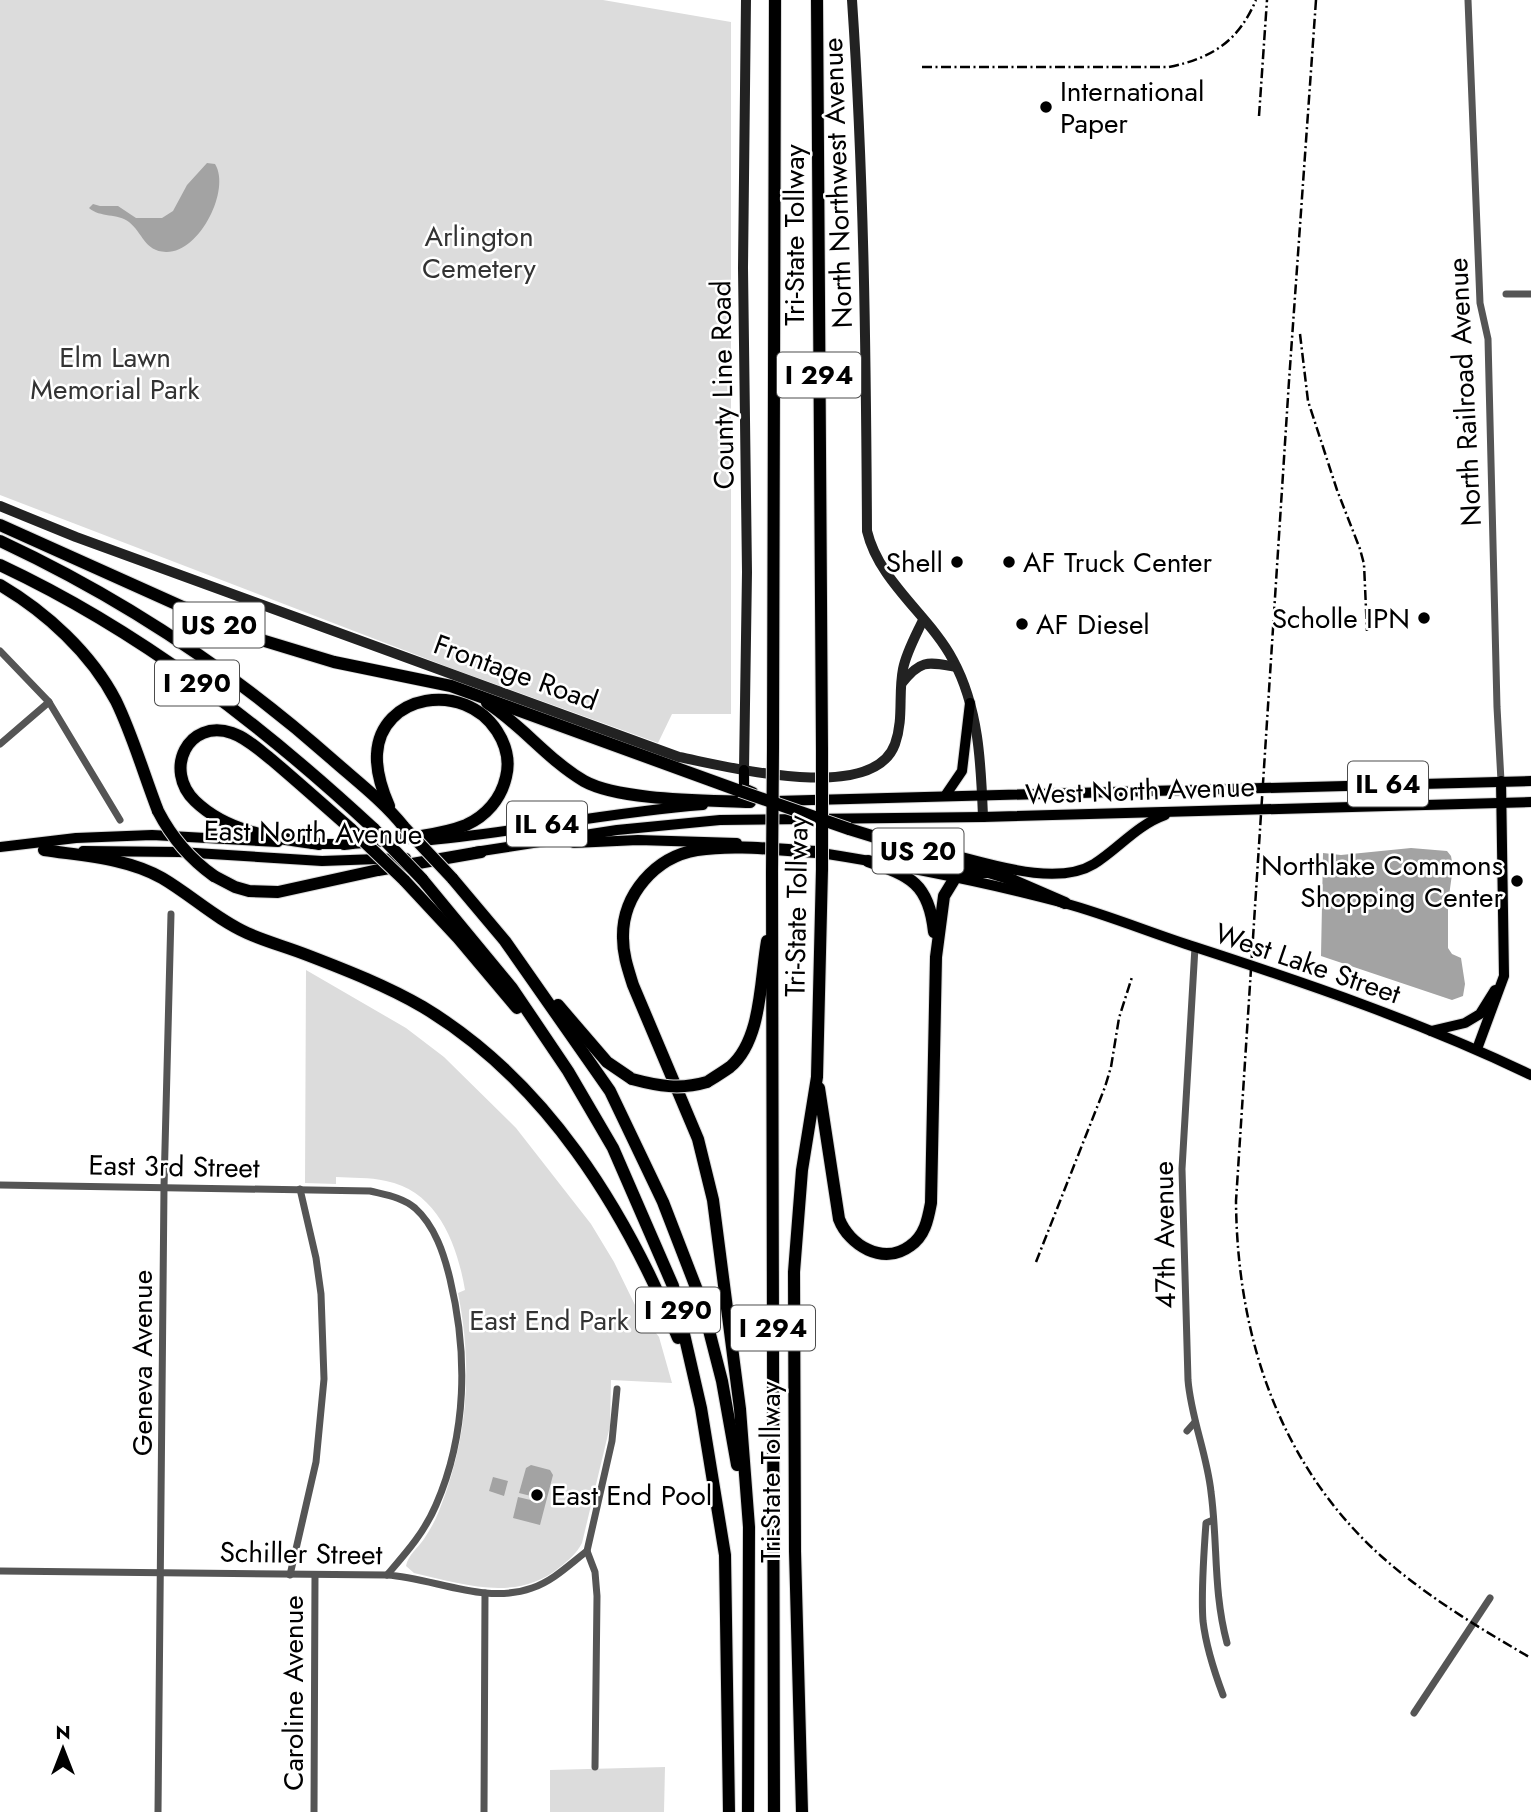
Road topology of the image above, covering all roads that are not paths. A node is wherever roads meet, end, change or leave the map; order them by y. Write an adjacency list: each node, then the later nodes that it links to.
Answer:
1 (746, 0): 21 (street, County Line Road)
2 (775, 0): 46 (highway, Tri-State Tollway / I 294, bridge)
3 (817, 0): 56 (highway, Tri-State Tollway / I 294, bridge)
4 (852, 0): 13 (street, North Northwest Avenue)
5 (1468, 0): 22 (street, North Railroad Avenue)
6 (1531, 294): 7 (street)
7 (1506, 295)
8 (0, 506): 21 (street, Frontage Road)
9 (0, 524): 17 (highway, US 20)
10 (0, 541): 29 (highway, I 290)
11 (0, 565): 54 (highway, I 290, bridge)
12 (0, 585): 40 (highway, US 20, bridge)
13 (923, 620): 15 (street, North Northwest Avenue); 16 (street, Frontage Road)
14 (0, 651): 18 (street)
15 (957, 667): 16 (street); 19 (street, North Northwest Avenue)
16 (902, 684): 21 (street, Frontage Road)
17 (451, 685): 26 (highway); 34 (highway, US 20, bridge)
18 (49, 702): 20 (street); 32 (street)
19 (970, 703): 24 (street, North Northwest Avenue); 25 (main road)
20 (0, 744)
21 (744, 770): 26 (main road)
22 (1501, 781): 23 (main road, West North Avenue / IL 64); 24 (main road, West North Avenue / IL 64); 28 (main road)
23 (1531, 781)
24 (982, 794): 25 (main road, West North Avenue / IL 64); 31 (street, North Northwest Avenue)
25 (945, 796): 26 (main road, West North Avenue / IL 64)
26 (752, 797): 36 (main road, East North Avenue / IL 64)
27 (1531, 802): 28 (main road, West North Avenue / IL 64)
28 (1502, 803): 30 (main road, West North Avenue / IL 64); 51 (main road)
29 (390, 810): 36 (highway); 48 (highway, I 290, bridge)
30 (1174, 812): 31 (main road, West North Avenue / IL 64); 34 (main road)
31 (983, 817): 33 (main road, West North Avenue / IL 64)
32 (120, 820)
33 (749, 820): 38 (main road, East North Avenue / IL 64)
34 (849, 827): 43 (highway, US 20)
35 (319, 844): 36 (main road, East North Avenue / IL 64); 37 (main road, East North Avenue / IL 64); 54 (highway, bridge)
36 (344, 844)
37 (0, 847): 39 (main road, East North Avenue / IL 64)
38 (509, 848): 40 (main road, East North Avenue / US 20); 41 (main road, US 20)
39 (44, 850): 40 (main road, East North Avenue / IL 64); 60 (highway)
40 (481, 852)
41 (817, 852): 42 (main road, US 20); 65 (highway)
42 (868, 861): 44 (main road, US 20); 50 (highway)
43 (988, 872): 44 (highway); 45 (highway, US 20)
44 (955, 877): 45 (main road, US 20); 50 (highway)
45 (1065, 903): 49 (main road, West Lake Street / US 20)
46 (772, 906): 48 (highway, bridge); 83 (highway, Tri-State Tollway / I 294)
47 (171, 914): 58 (street, Geneva Avenue)
48 (505, 941): 65 (highway, I 290)
49 (1195, 947): 52 (main road, West Lake Street / US 20); 62 (street, 47th Avenue)
50 (936, 957): 56 (highway)
51 (1504, 976): 52 (main road); 53 (main road)
52 (1431, 1031): 53 (main road, West Lake Street / US 20)
53 (1477, 1049): 55 (main road, West Lake Street / US 20)
54 (568, 1071): 60 (highway, I 290)
55 (1531, 1075)
56 (817, 1077): 84 (highway, Tri-State Tollway / I 294)
57 (0, 1185): 58 (street, East 3rd Street)
58 (164, 1187): 59 (street, East 3rd Street); 68 (street, Geneva Avenue)
59 (300, 1189): 69 (street); 71 (street, East 3rd Street)
60 (692, 1370): 78 (highway, I 290)
61 (617, 1390): 66 (street)
62 (1195, 1422): 63 (street); 64 (street, 47th Avenue)
63 (1187, 1431)
64 (1213, 1520): 74 (street, 47th Avenue); 75 (street, 47th Avenue)
65 (749, 1528): 82 (highway, I 290)
66 (587, 1552): 72 (street, Schiller Street); 77 (street)
67 (0, 1571): 68 (street, Schiller Street)
68 (162, 1573): 69 (street, Schiller Street); 79 (street, Geneva Avenue)
69 (290, 1574): 70 (street, Schiller Street)
70 (315, 1575): 71 (street, Schiller Street); 80 (street, Caroline Avenue)
71 (387, 1575): 72 (street, Schiller Street)
72 (485, 1593): 81 (street)
73 (1490, 1598): 76 (street)
74 (1227, 1643)
75 (1223, 1695)
76 (1413, 1713)
77 (595, 1768)
78 (729, 1811)
79 (158, 1812)
80 (314, 1812)
81 (484, 1812)
82 (748, 1812)
83 (774, 1812)
84 (802, 1812)

